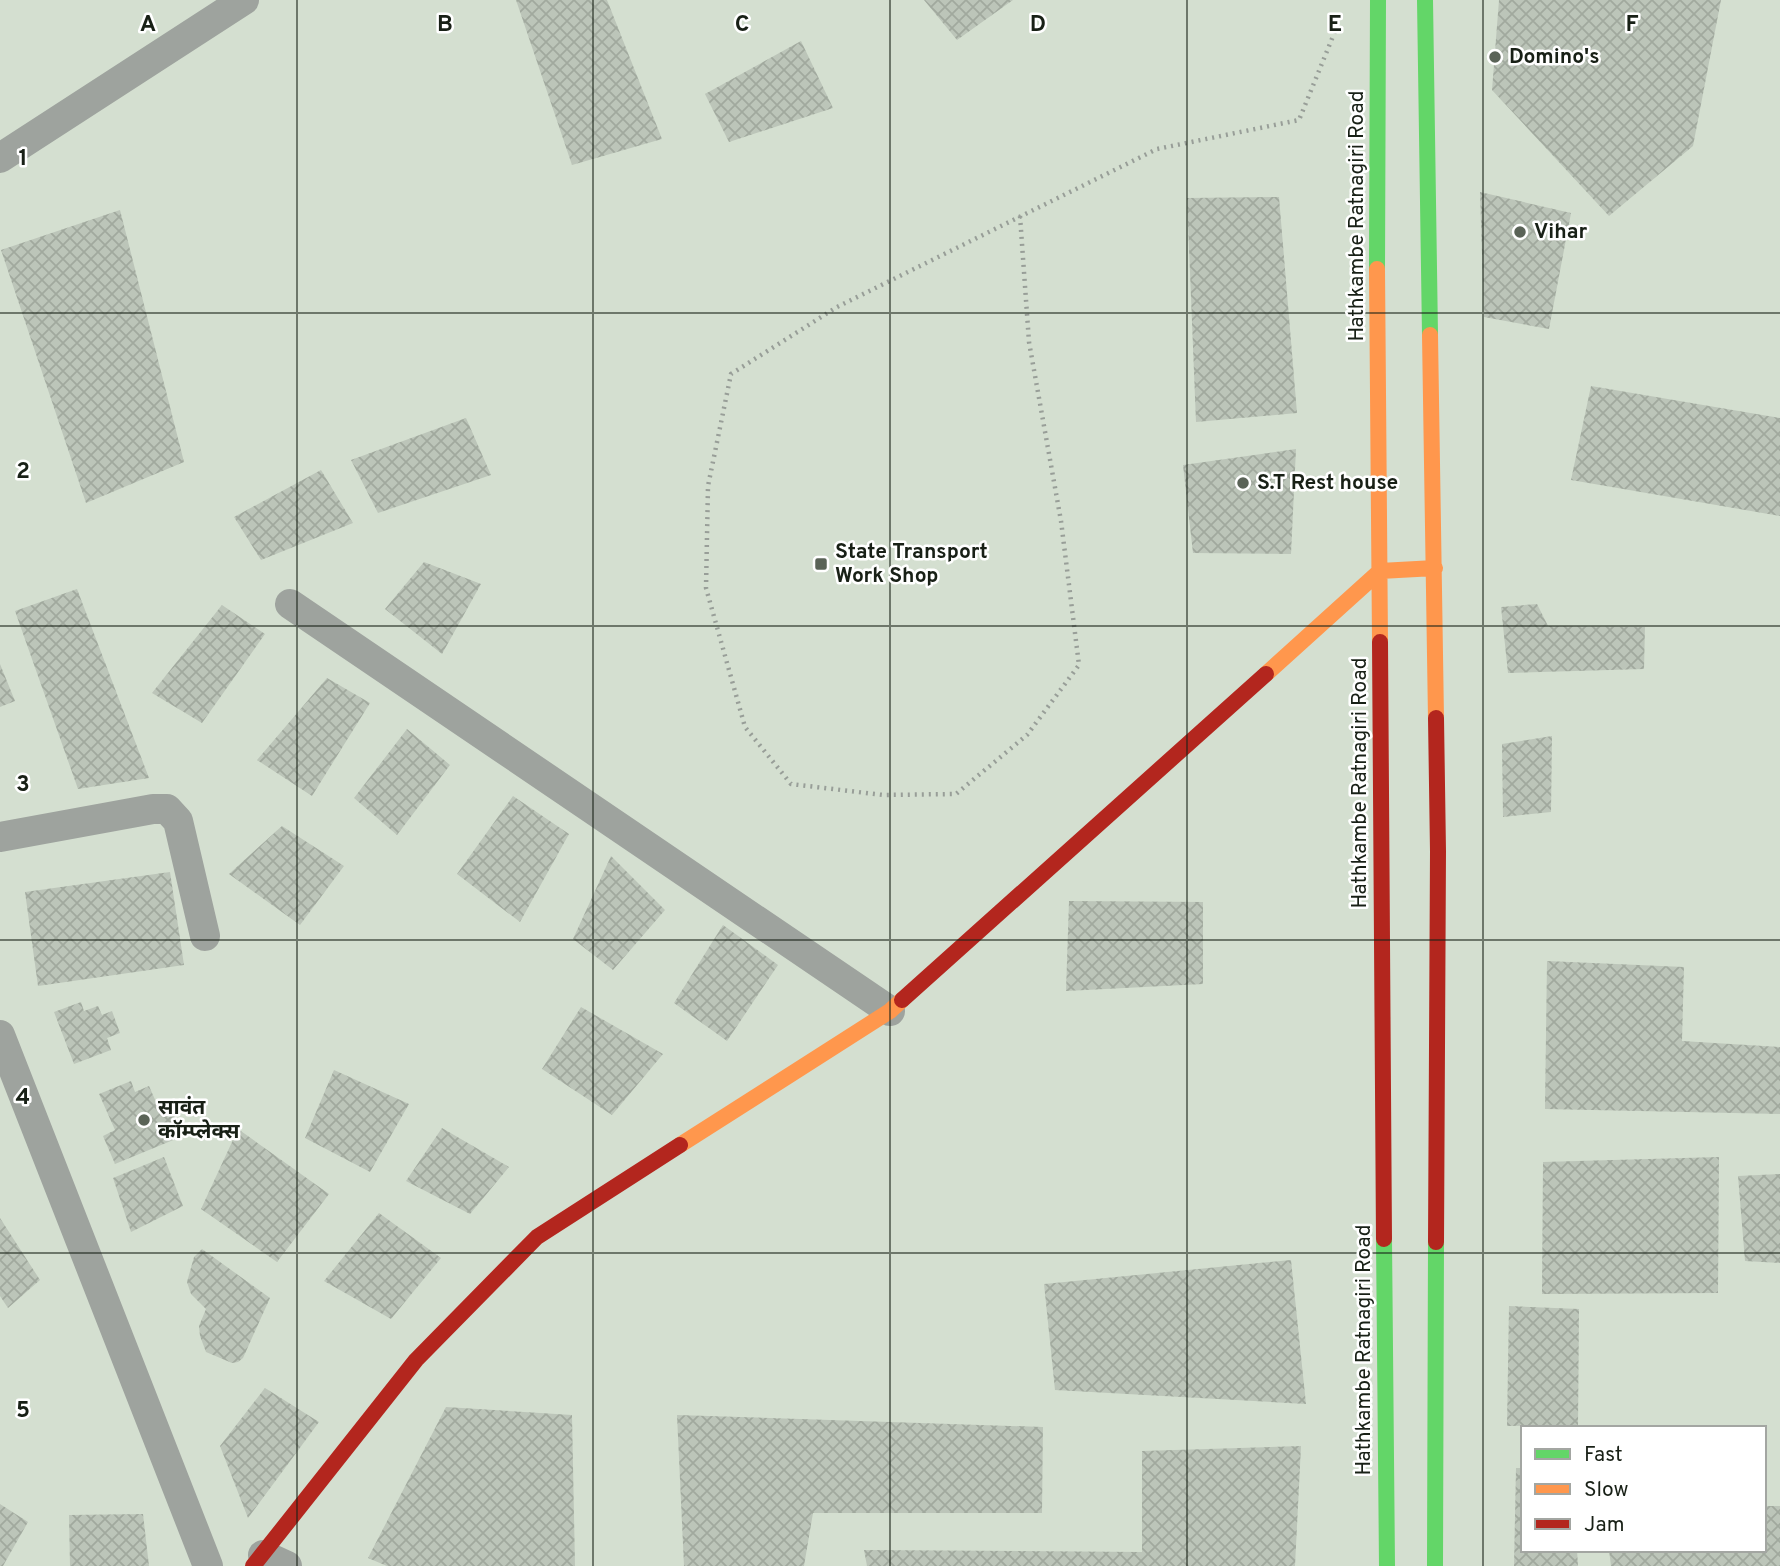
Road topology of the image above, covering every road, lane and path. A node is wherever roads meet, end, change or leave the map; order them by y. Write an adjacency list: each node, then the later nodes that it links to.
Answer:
1 (244, 0): 5 (street)
2 (1378, 0): 8 (main road, Hathkambe Ratnagiri Road)
3 (1425, 0): 7 (main road)
4 (1343, 12): 6 (path)
5 (0, 158)
6 (1020, 216): 6 (path)
7 (1434, 568): 8 (main road); 17 (main road)
8 (1380, 571): 12 (main road); 16 (main road, Hathkambe Ratnagiri Road)
9 (290, 604): 12 (street)
10 (0, 837): 11 (street)
11 (205, 936)
12 (890, 1011): 14 (main road)
13 (0, 1035): 15 (street)
14 (268, 1562)
15 (208, 1566)
16 (1387, 1566)
17 (1435, 1566)

